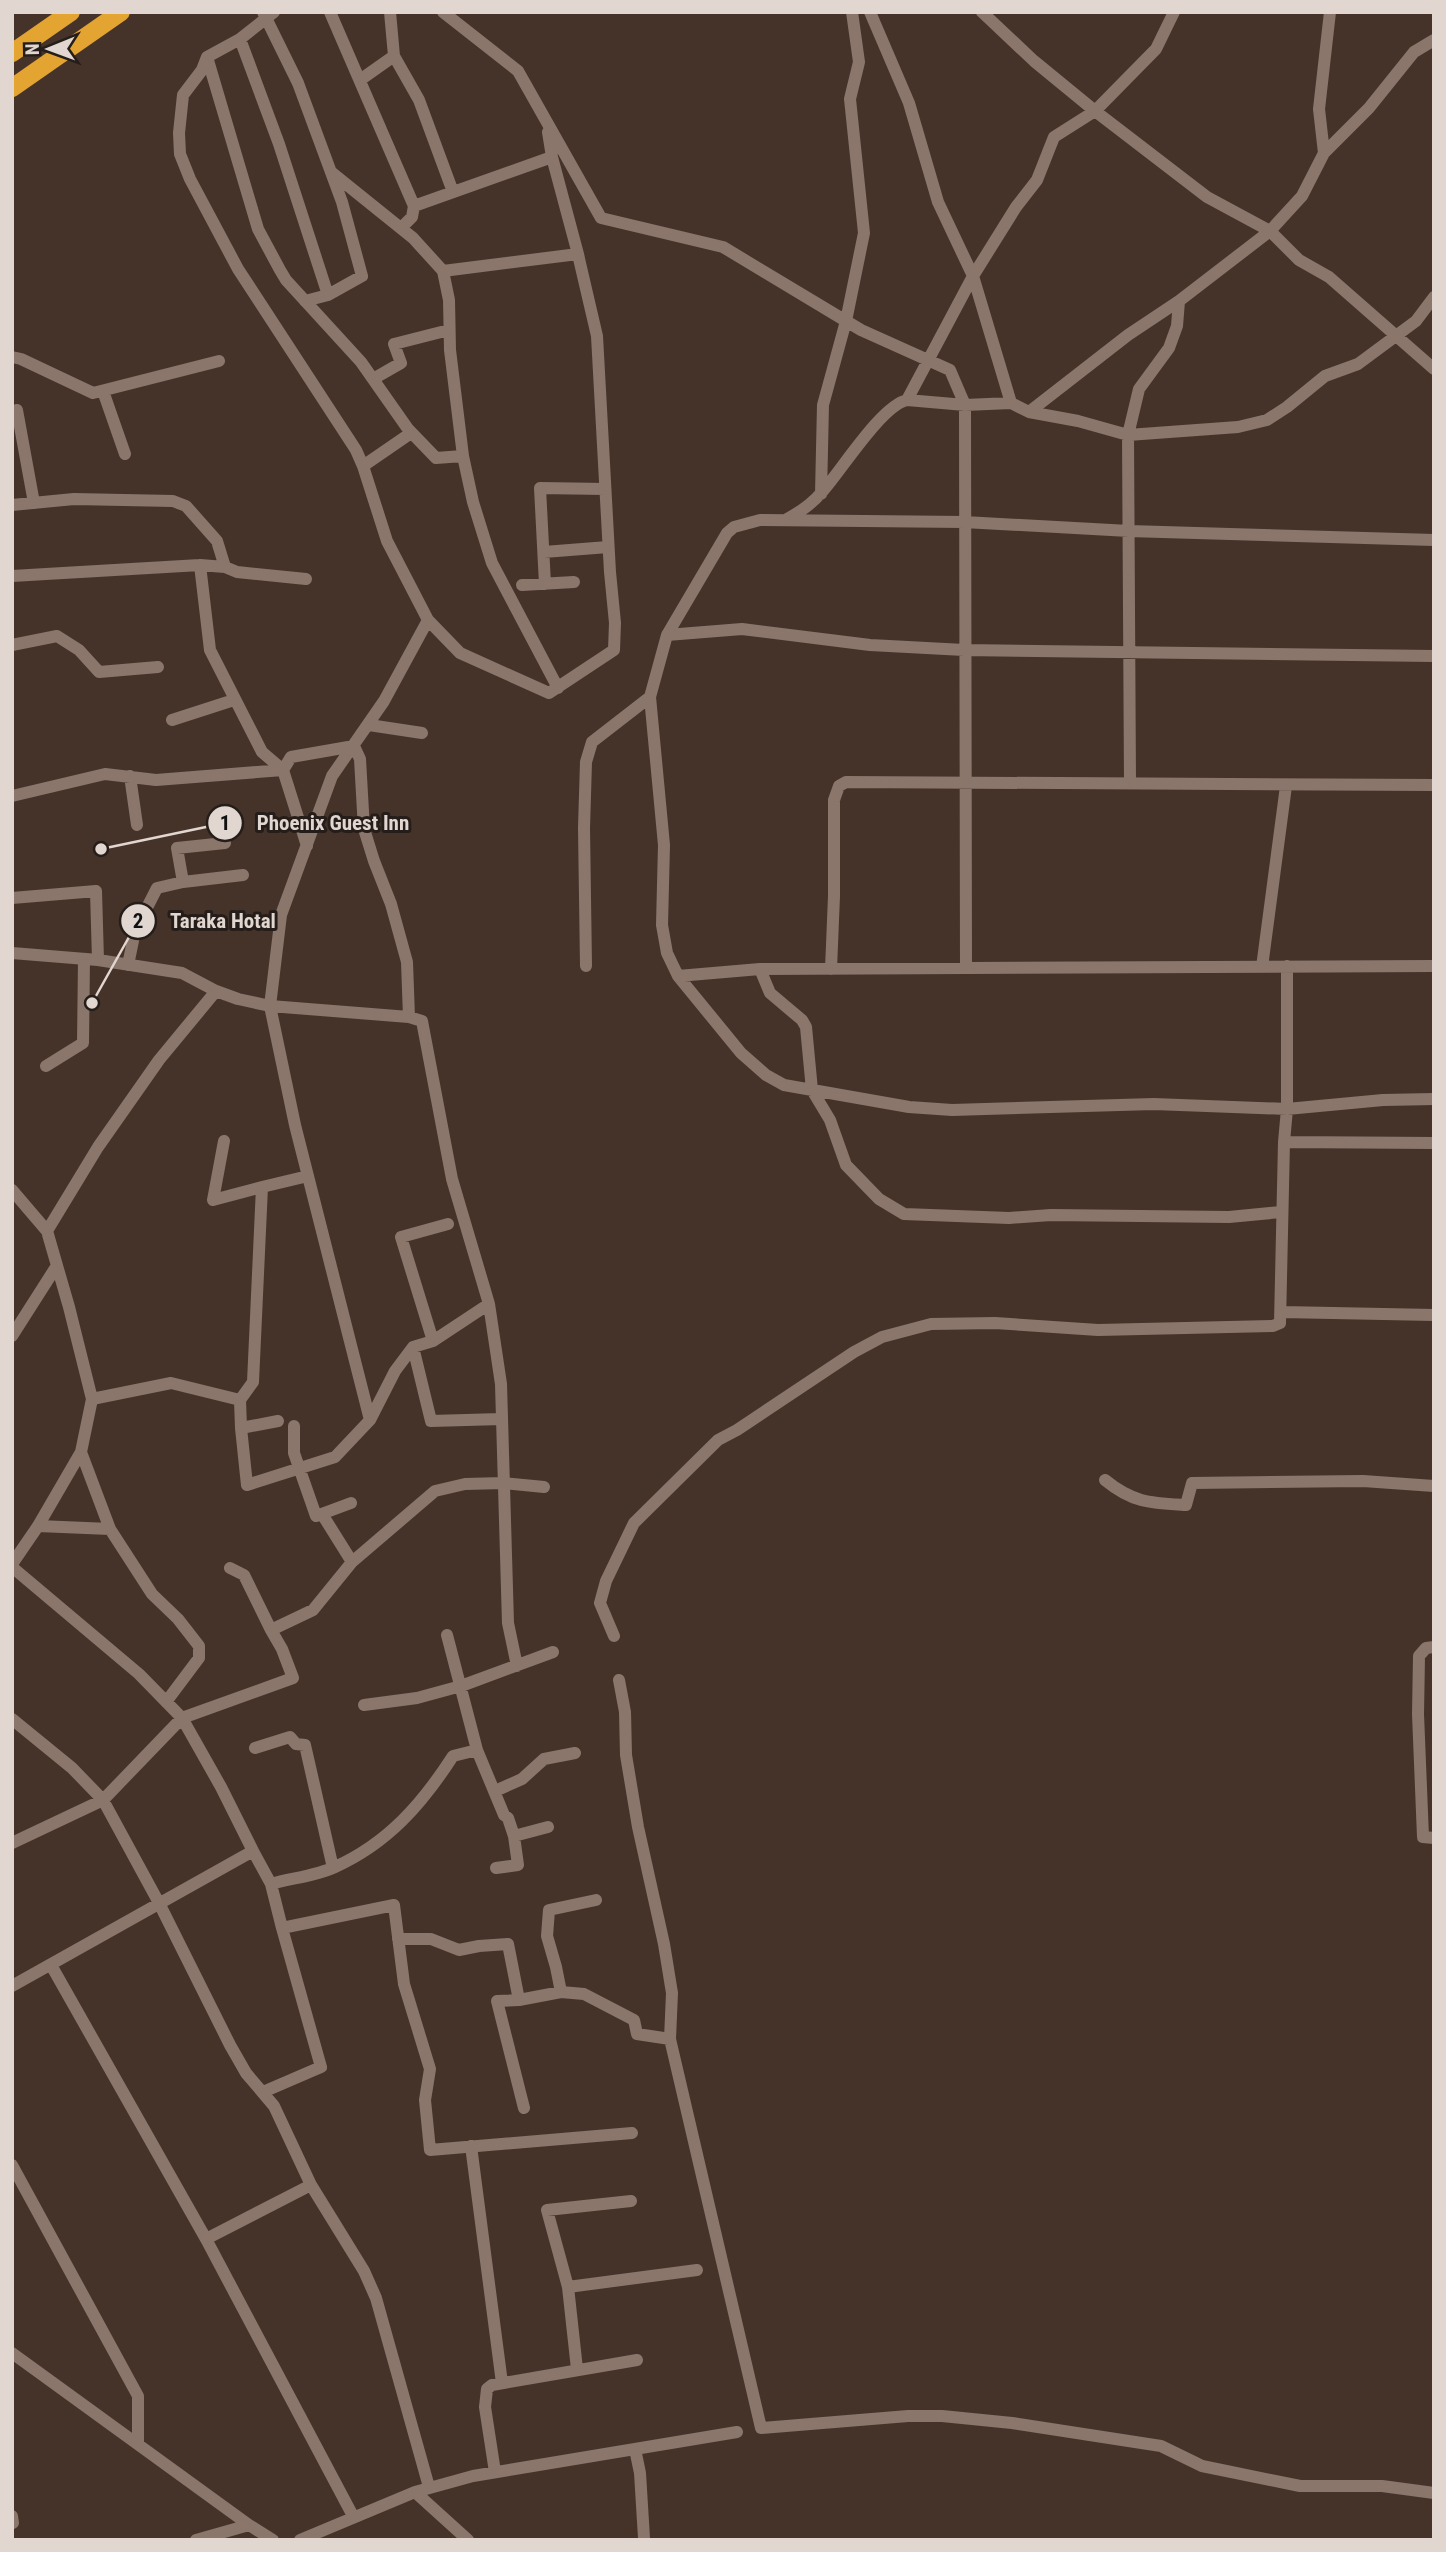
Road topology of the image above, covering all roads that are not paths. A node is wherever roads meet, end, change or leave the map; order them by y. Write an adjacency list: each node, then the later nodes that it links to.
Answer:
1 (121, 12): 18 (highway)
2 (330, 12): 17 (street)
3 (390, 12): 15 (street)
4 (443, 12): 20 (street)
5 (852, 12): 35 (street)
6 (870, 12): 30 (street)
7 (982, 12): 19 (street)
8 (1174, 12): 19 (street)
9 (1330, 12): 21 (street)
10 (67, 13): 14 (highway)
11 (268, 14): 12 (street); 23 (street)
12 (240, 39): 16 (street); 31 (street)
13 (1434, 40): 21 (street)
14 (12, 53)
15 (394, 56): 17 (street); 24 (street)
16 (206, 57): 33 (street); 53 (street)
17 (360, 80): 25 (street)
18 (12, 88)
19 (1095, 111): 27 (street); 30 (street)
20 (547, 124): 22 (street); 35 (street)
21 (1324, 153): 27 (street)
22 (552, 157): 24 (street); 28 (street)
23 (331, 172): 26 (street); 31 (street)
24 (453, 192): 25 (street)
25 (414, 206): 26 (street)
26 (401, 228): 29 (street)
27 (1270, 231): 34 (street); 37 (street)
28 (578, 254): 29 (street); 54 (street)
29 (443, 271): 36 (street)
30 (973, 276): 39 (street); 45 (street)
31 (328, 295): 33 (street)
32 (1434, 297): 37 (street)
33 (305, 301): 42 (street)
34 (1179, 301): 48 (street); 50 (street)
35 (846, 321): 39 (street); 55 (street)
36 (449, 330): 42 (street); 52 (street)
37 (1396, 336): 41 (street); 50 (street)
38 (12, 357): 43 (street)
39 (929, 359): 44 (street); 46 (street)
40 (219, 361): 43 (street)
41 (1434, 369)
42 (373, 379): 49 (street)
43 (103, 391): 51 (street)
44 (907, 400): 46 (street); 55 (street)
45 (1011, 403): 46 (street); 48 (street)
46 (965, 405): 59 (street)
47 (18, 410): 56 (street)
48 (1029, 412): 50 (street)
49 (411, 433): 52 (street); 53 (street)
50 (1128, 435): 60 (street)
51 (125, 454)
52 (463, 456): 78 (street)
53 (363, 466): 71 (street)
54 (605, 489): 62 (street); 63 (street)
55 (821, 494): 58 (street)
56 (34, 503): 57 (street); 65 (street)
57 (12, 505)
58 (787, 519): 59 (street); 72 (street)
59 (964, 522): 60 (street); 74 (street)
60 (1129, 531): 61 (street); 75 (street)
61 (1434, 540)
62 (608, 547): 63 (street); 78 (street)
63 (544, 552): 69 (street)
64 (200, 565): 65 (street); 66 (street); 80 (street)
65 (225, 567): 67 (street)
66 (12, 576)
67 (306, 579)
68 (574, 582): 69 (street)
69 (545, 584): 70 (street)
70 (522, 585)
71 (428, 620): 78 (street); 82 (street)
72 (667, 635): 74 (street); 79 (street)
73 (12, 645): 77 (street)
74 (964, 650): 75 (street); 87 (street)
75 (1130, 652): 76 (street); 88 (street)
76 (1434, 656)
77 (158, 667)
78 (558, 688)
79 (650, 696): 102 (street); 109 (street)
80 (234, 700): 81 (street); 85 (street)
81 (172, 720)
82 (369, 725): 83 (street); 84 (street)
83 (422, 733)
84 (354, 746): 85 (street); 94 (street); 112 (street)
85 (283, 770): 86 (street); 94 (street)
86 (130, 776): 91 (street); 92 (street)
87 (965, 783): 88 (street); 106 (street); 107 (street)
88 (1130, 783): 90 (street)
89 (1434, 785): 90 (street)
90 (1286, 786): 105 (street)
91 (12, 796)
92 (137, 825)
93 (225, 843): 96 (street)
94 (307, 846): 111 (street)
95 (243, 875): 96 (street)
96 (183, 882): 101 (street)
97 (12, 898): 100 (street)
98 (12, 953): 99 (street)
99 (84, 959): 100 (street); 113 (street)
100 (98, 960): 101 (street)
101 (128, 965): 110 (street)
102 (586, 966)
103 (1287, 966): 104 (street); 105 (street); 116 (street)
104 (1434, 966)
105 (1262, 967): 106 (street)
106 (966, 968): 107 (street)
107 (831, 969): 108 (street)
108 (760, 970): 109 (street); 114 (street)
109 (678, 976): 114 (street)
110 (216, 991): 111 (street); 125 (street)
111 (271, 1006): 112 (street); 120 (street)
112 (409, 1017): 127 (street)
113 (46, 1066)
114 (812, 1090): 116 (street); 123 (street)
115 (1434, 1100): 116 (street)
116 (1287, 1109): 118 (street)
117 (224, 1141): 121 (street)
118 (1284, 1142): 119 (street); 123 (street)
119 (1434, 1143)
120 (308, 1176): 121 (street); 136 (street)
121 (262, 1187): 134 (street)
122 (12, 1190): 125 (street)
123 (1281, 1212): 128 (street)
124 (448, 1224): 131 (street)
125 (47, 1231): 126 (street)
126 (56, 1267): 130 (street); 133 (street)
127 (489, 1304): 131 (street); 135 (street)
128 (1282, 1312): 129 (street); 155 (street)
129 (1434, 1315)
130 (12, 1336)
131 (433, 1341): 132 (street)
132 (413, 1347): 135 (street); 136 (street)
133 (92, 1399): 134 (street); 140 (street)
134 (240, 1400): 139 (street)
135 (501, 1419): 143 (street)
136 (370, 1420): 141 (street)
137 (278, 1421): 139 (street)
138 (294, 1426): 141 (street)
139 (241, 1428): 141 (street)
140 (81, 1452): 148 (street); 149 (street)
141 (299, 1468): 147 (street)
142 (1105, 1480): 144 (street)
143 (503, 1483): 145 (street); 150 (street); 158 (street)
144 (1434, 1486)
145 (544, 1487)
146 (351, 1503): 147 (street)
147 (322, 1514): 150 (street)
148 (38, 1527): 149 (street); 151 (street)
149 (110, 1529): 161 (street)
150 (352, 1562): 153 (street)
151 (12, 1565): 161 (street)
152 (230, 1568): 153 (street)
153 (271, 1630): 163 (street)
154 (446, 1634): 160 (street)
155 (614, 1636)
156 (1434, 1647): 172 (street)
157 (553, 1652): 158 (street)
158 (517, 1666): 160 (street)
159 (619, 1680): 186 (street)
160 (461, 1686): 162 (street); 166 (street)
161 (166, 1702): 163 (street)
162 (364, 1705)
163 (182, 1718): 169 (street); 174 (street)
164 (12, 1719): 169 (street)
165 (255, 1748): 175 (street)
166 (477, 1750): 168 (street); 175 (street)
167 (575, 1753): 168 (street)
168 (495, 1791): 171 (street)
169 (103, 1800): 173 (street); 179 (street)
170 (548, 1827): 171 (street)
171 (514, 1836): 176 (street)
172 (1434, 1838)
173 (12, 1843)
174 (253, 1851): 177 (street); 179 (street)
175 (333, 1868): 177 (street)
176 (496, 1868)
177 (271, 1884): 180 (street)
178 (596, 1900): 184 (street)
179 (159, 1903): 182 (street); 187 (street)
180 (282, 1928): 181 (street); 187 (street)
181 (398, 1939): 185 (street); 190 (street)
182 (51, 1965): 183 (street); 194 (street)
183 (12, 1986)
184 (561, 1992): 185 (street); 186 (street)
185 (519, 2000): 188 (street)
186 (670, 2039): 207 (street)
187 (263, 2092): 192 (street)
188 (524, 2108)
189 (632, 2133): 190 (street)
190 (471, 2146): 200 (street)
191 (12, 2165): 202 (street)
192 (311, 2185): 194 (street); 205 (street)
193 (631, 2201): 196 (street)
194 (206, 2239): 208 (street)
195 (697, 2270): 196 (street)
196 (568, 2287): 199 (street)
197 (12, 2353): 202 (street)
198 (636, 2360): 199 (street)
199 (577, 2369): 200 (street)
200 (502, 2383): 204 (street)
201 (737, 2432): 203 (street)
202 (138, 2442): 209 (street)
203 (635, 2449): 204 (street); 210 (street)
204 (495, 2472): 205 (street)
205 (429, 2487): 206 (street)
206 (415, 2492): 208 (street); 214 (street)
207 (1434, 2493)
208 (353, 2516): 213 (street)
209 (249, 2525): 211 (street); 212 (street)
210 (645, 2538)
211 (196, 2540)
212 (273, 2540)
213 (300, 2540)
214 (468, 2540)

